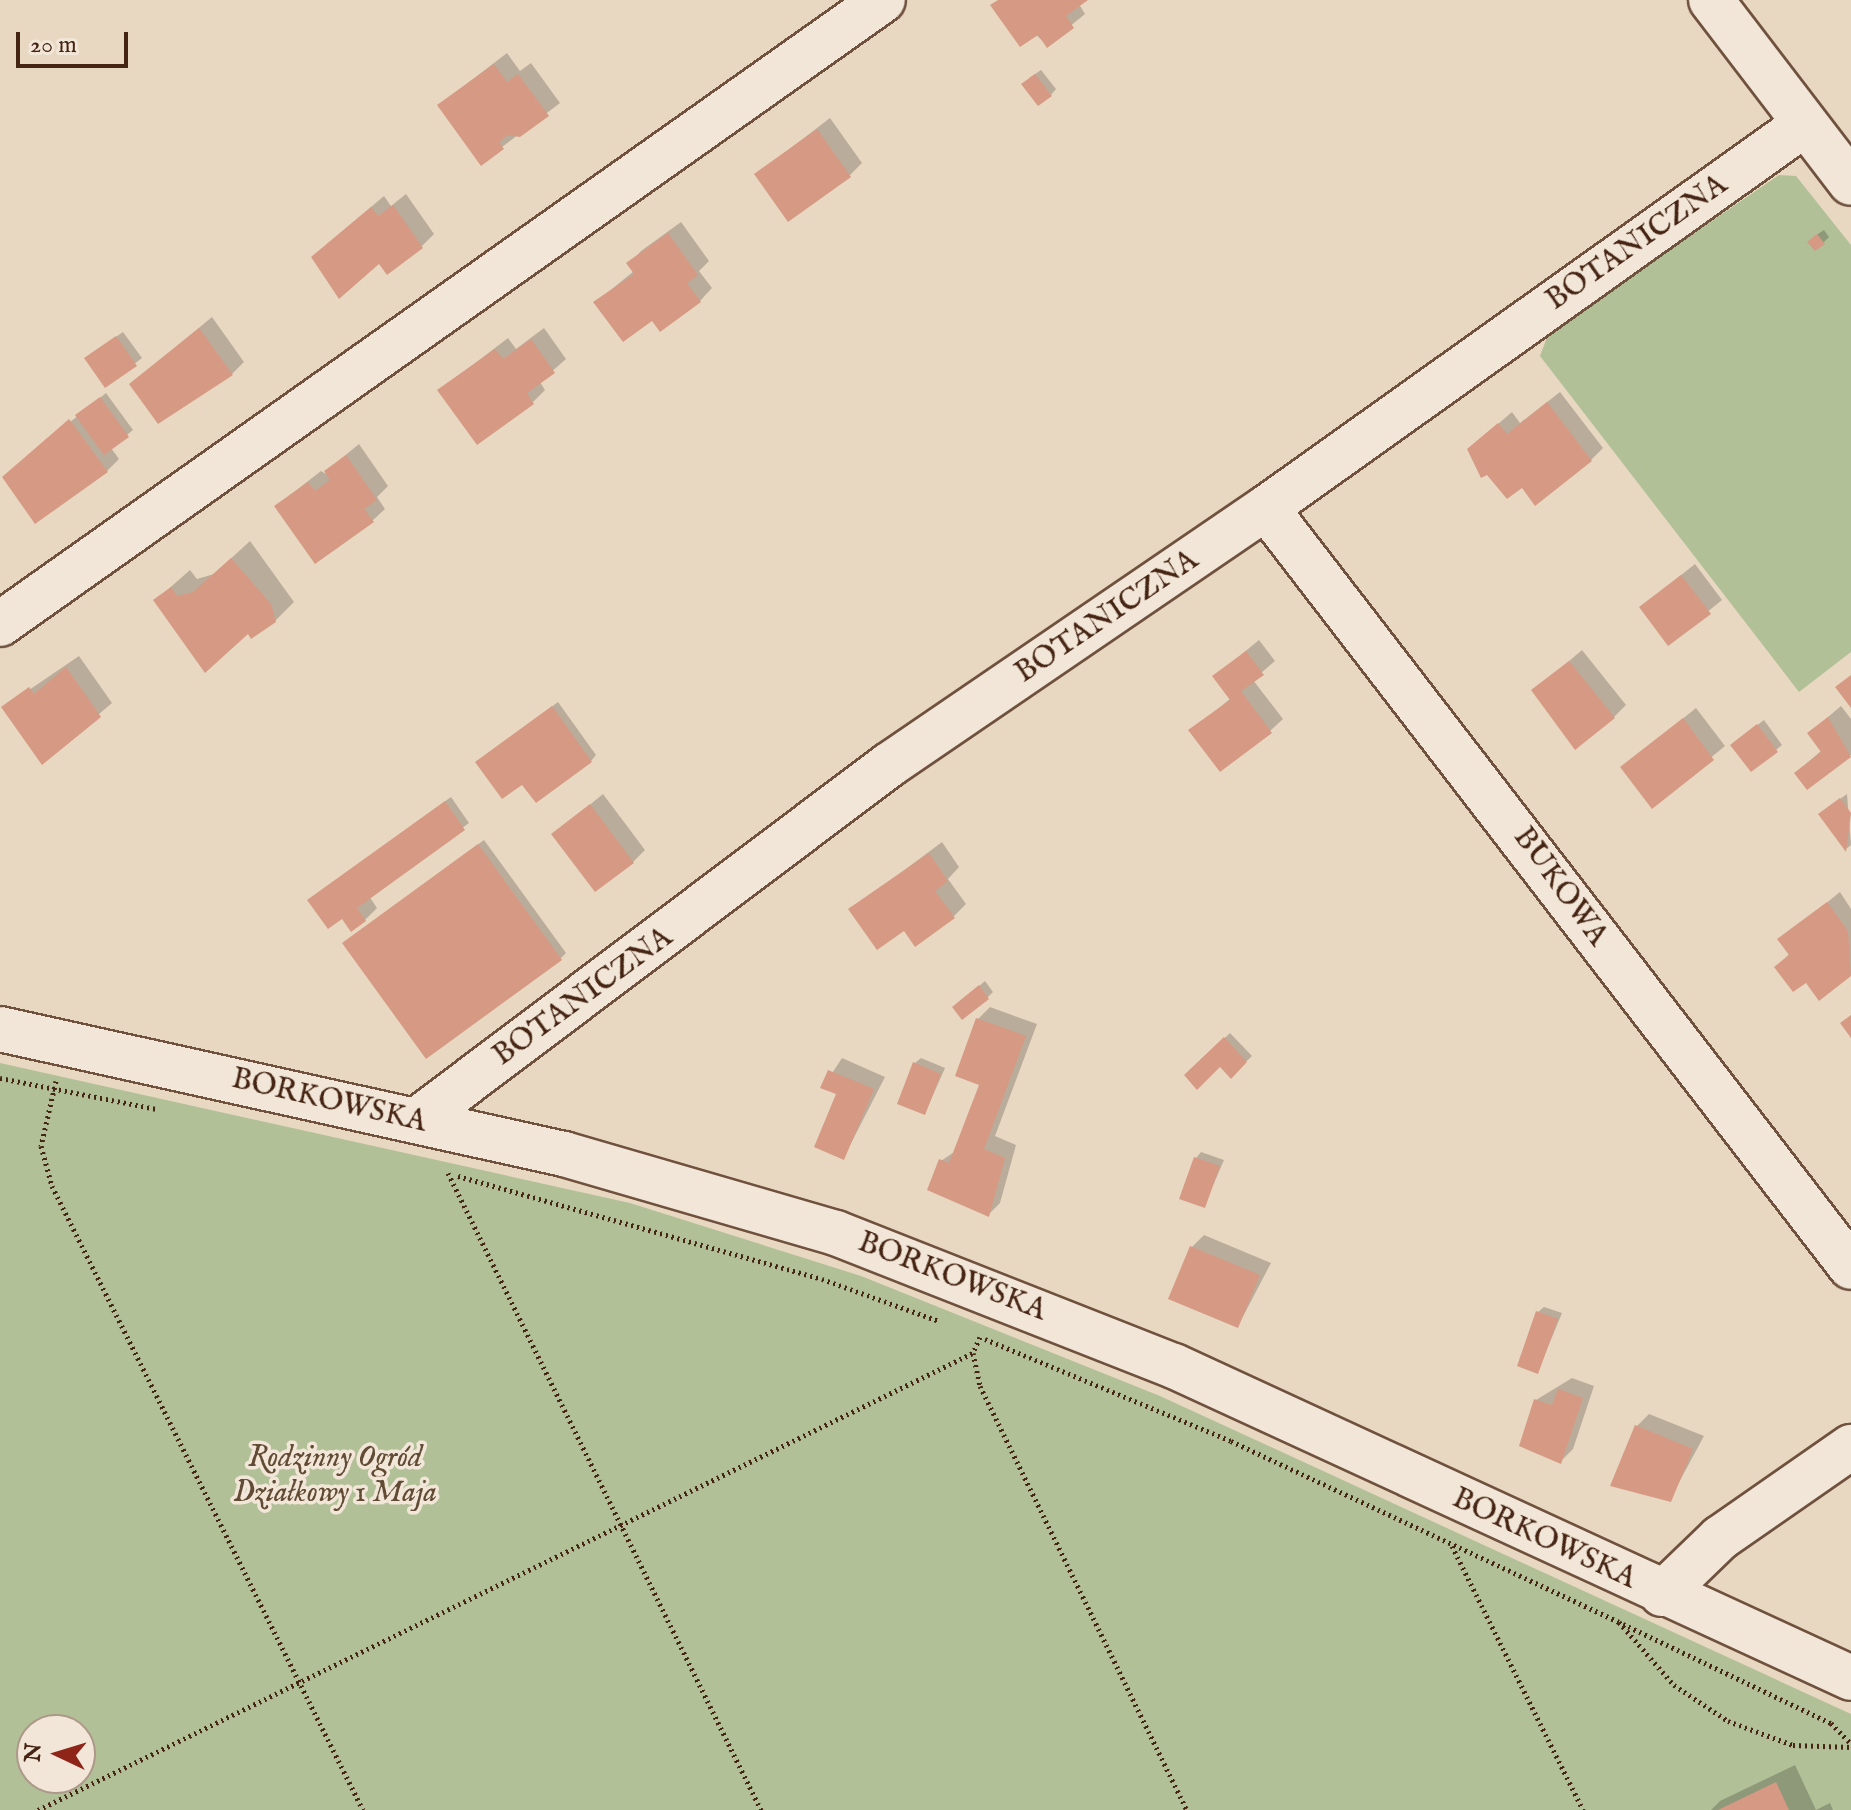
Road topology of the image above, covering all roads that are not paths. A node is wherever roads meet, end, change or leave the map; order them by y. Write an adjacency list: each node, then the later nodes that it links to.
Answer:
1 (883, 0): 6 (street)
2 (1711, 0): 3 (street)
3 (1805, 124): 4 (street); 5 (street, BOTANICZNA)
4 (1851, 183)
5 (1266, 508): 8 (street, BOTANICZNA); 9 (street, BUKOWA)
6 (0, 624)
7 (0, 1029): 8 (street, BORKOWSKA)
8 (417, 1120): 11 (street, BORKOWSKA)
9 (1851, 1267)
10 (1851, 1447): 11 (street)
11 (1662, 1594): 12 (street, BORKOWSKA)
12 (1851, 1678)

